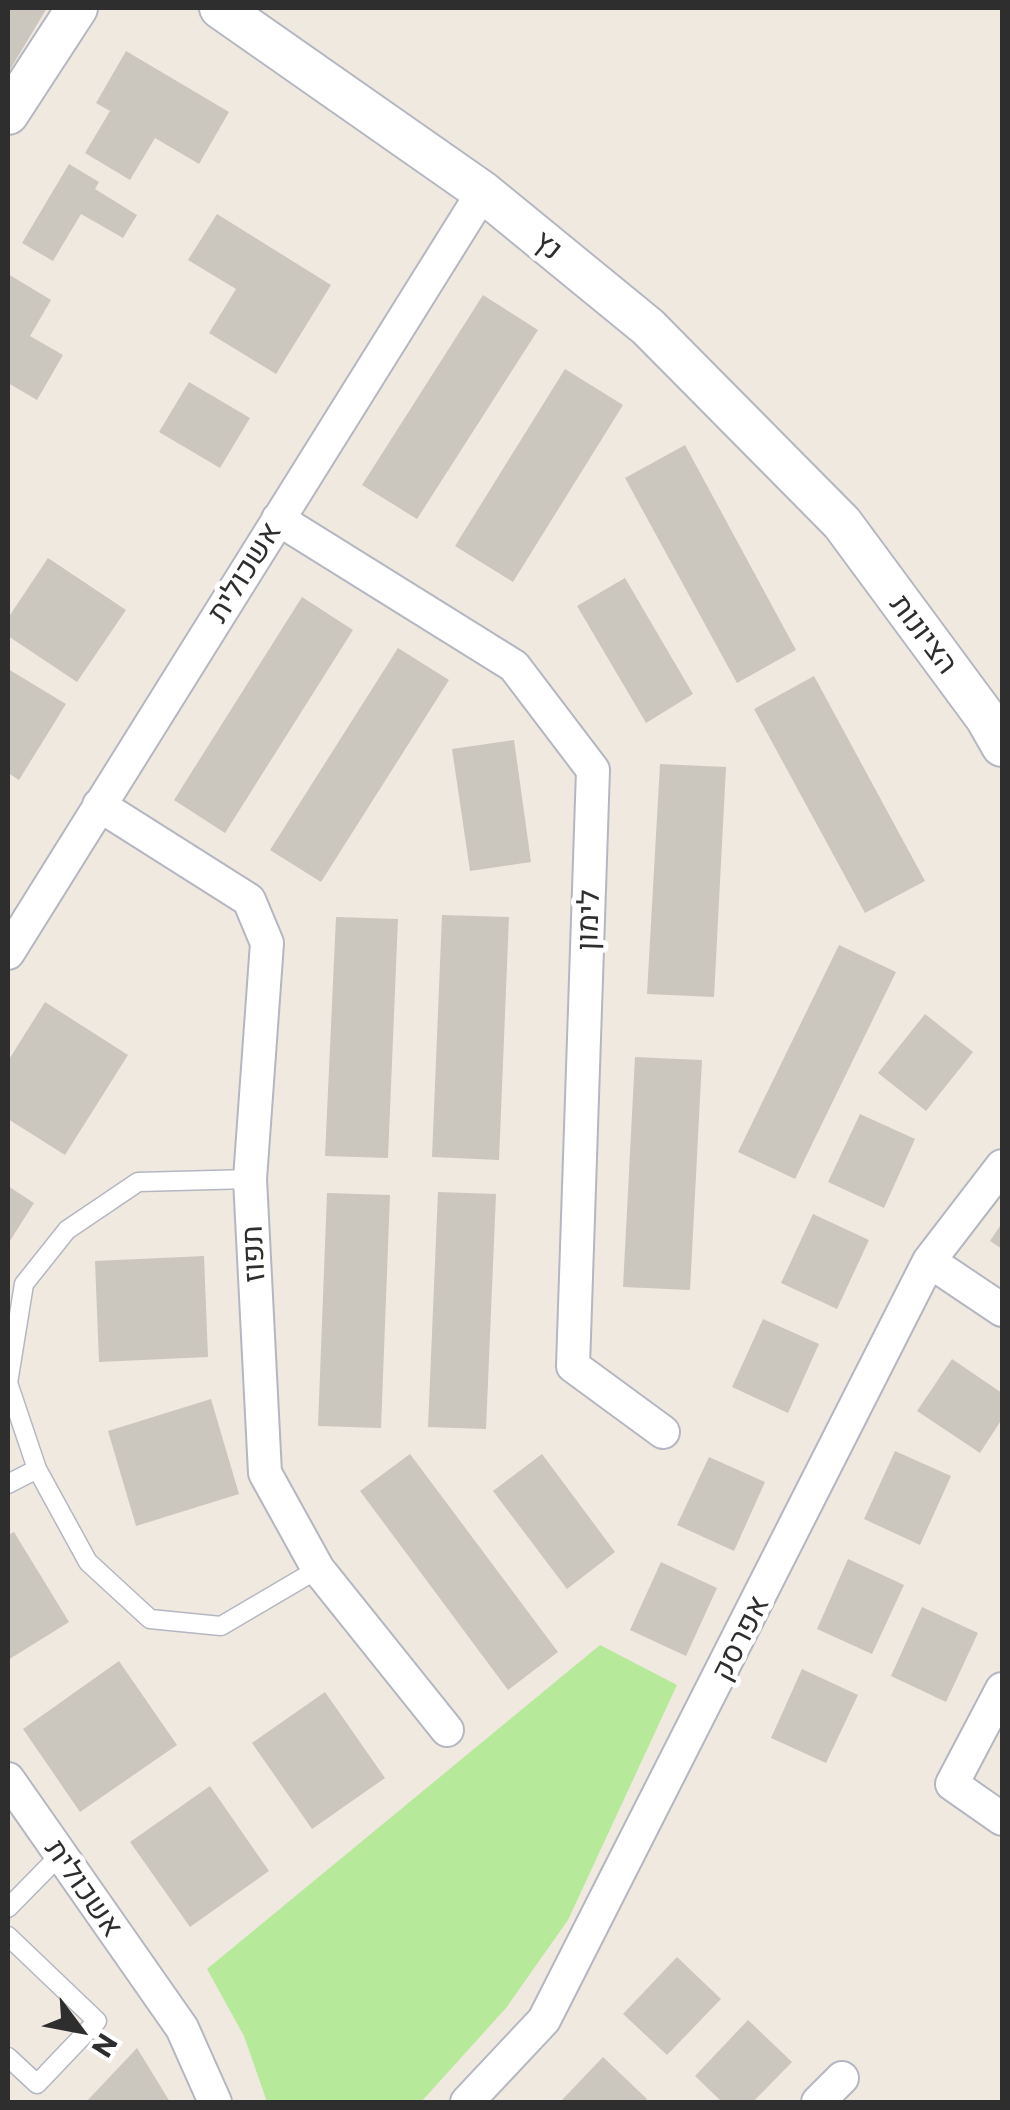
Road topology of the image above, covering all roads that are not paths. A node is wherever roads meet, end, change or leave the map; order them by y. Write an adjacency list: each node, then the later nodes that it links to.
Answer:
1 (77, 8): 3 (street)
2 (220, 8): 4 (street, נץ)
3 (8, 114)
4 (482, 192): 5 (street, אשכולית); 6 (street, נץ)
5 (278, 518): 8 (street, אשכולית); 14 (street, לימון)
6 (842, 523): 7 (street, הציונות)
7 (1002, 746)
8 (99, 805): 9 (street, אשכולית); 11 (street, תפוז)
9 (8, 953)
10 (1002, 1166): 12 (street, אפרסק)
11 (250, 1180): 15 (lane); 17 (street, תפוז)
12 (930, 1261): 13 (street); 28 (street, אפרסק)
13 (1002, 1310)
14 (663, 1432)
15 (37, 1468): 16 (lane); 17 (lane)
16 (8, 1484)
17 (318, 1569): 19 (street, תפוז)
18 (1002, 1689): 21 (street)
19 (447, 1730)
20 (8, 1779): 22 (street, אשכולית)
21 (1002, 1820)
22 (60, 1854): 23 (lane); 27 (street, אשכולית)
23 (8, 1908)
24 (8, 1936): 25 (lane)
25 (8, 2056)
26 (842, 2078): 29 (street)
27 (215, 2102)
28 (467, 2102)
29 (818, 2102)

